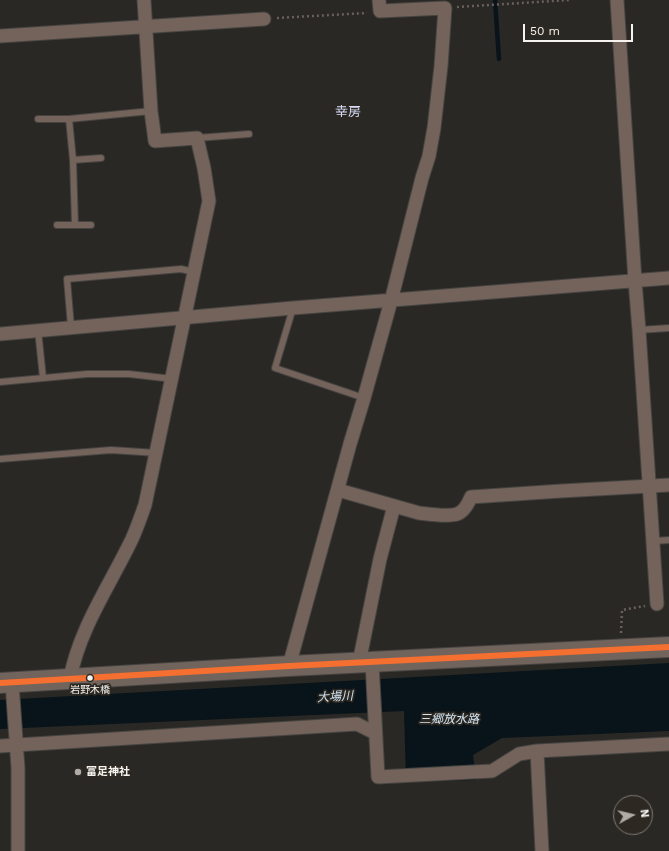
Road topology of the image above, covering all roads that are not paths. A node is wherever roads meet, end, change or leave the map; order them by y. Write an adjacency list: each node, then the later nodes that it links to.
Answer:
1 (144, 0): 5 (street)
2 (617, 0): 19 (street)
3 (379, 5): 20 (street)
4 (264, 19): 5 (street)
5 (146, 26): 6 (street); 7 (street)
6 (0, 36)
7 (151, 111): 9 (lane); 11 (street)
8 (38, 119): 9 (lane)
9 (69, 119): 13 (lane)
10 (249, 134): 11 (lane)
11 (197, 138): 17 (street)
12 (101, 158): 13 (lane)
13 (73, 160): 15 (lane)
14 (57, 225): 15 (lane)
15 (75, 225): 16 (lane)
16 (91, 225)
17 (194, 272): 22 (street); 23 (lane)
18 (669, 278): 19 (street)
19 (635, 281): 20 (street); 26 (street)
20 (391, 301): 21 (street); 31 (street)
21 (293, 308): 22 (street); 31 (lane)
22 (185, 318): 23 (street); 29 (street)
23 (71, 328): 25 (street)
24 (669, 328): 26 (lane)
25 (38, 330): 27 (street); 28 (lane)
26 (639, 330): 35 (street)
27 (0, 334)
28 (43, 378): 29 (lane); 30 (lane)
29 (173, 379): 32 (street)
30 (0, 382)
31 (364, 398): 36 (street)
32 (157, 453): 33 (lane); 44 (street)
33 (0, 458)
34 (669, 485): 35 (street)
35 (650, 486): 37 (street); 39 (street)
36 (338, 490): 37 (street); 42 (street)
37 (394, 506): 43 (street)
38 (669, 540): 39 (lane)
39 (654, 541): 40 (street)
40 (658, 604)
41 (669, 647): 43 (main road)
42 (289, 666): 43 (main road); 44 (main road)
43 (368, 667): 46 (street)
44 (70, 679): 45 (main road)
45 (8, 686): 47 (street)
46 (375, 733): 47 (street); 50 (street)
47 (16, 742): 49 (street); 51 (street)
48 (669, 744): 50 (street)
49 (0, 746)
50 (537, 751): 52 (street)
51 (18, 851)
52 (542, 851)

